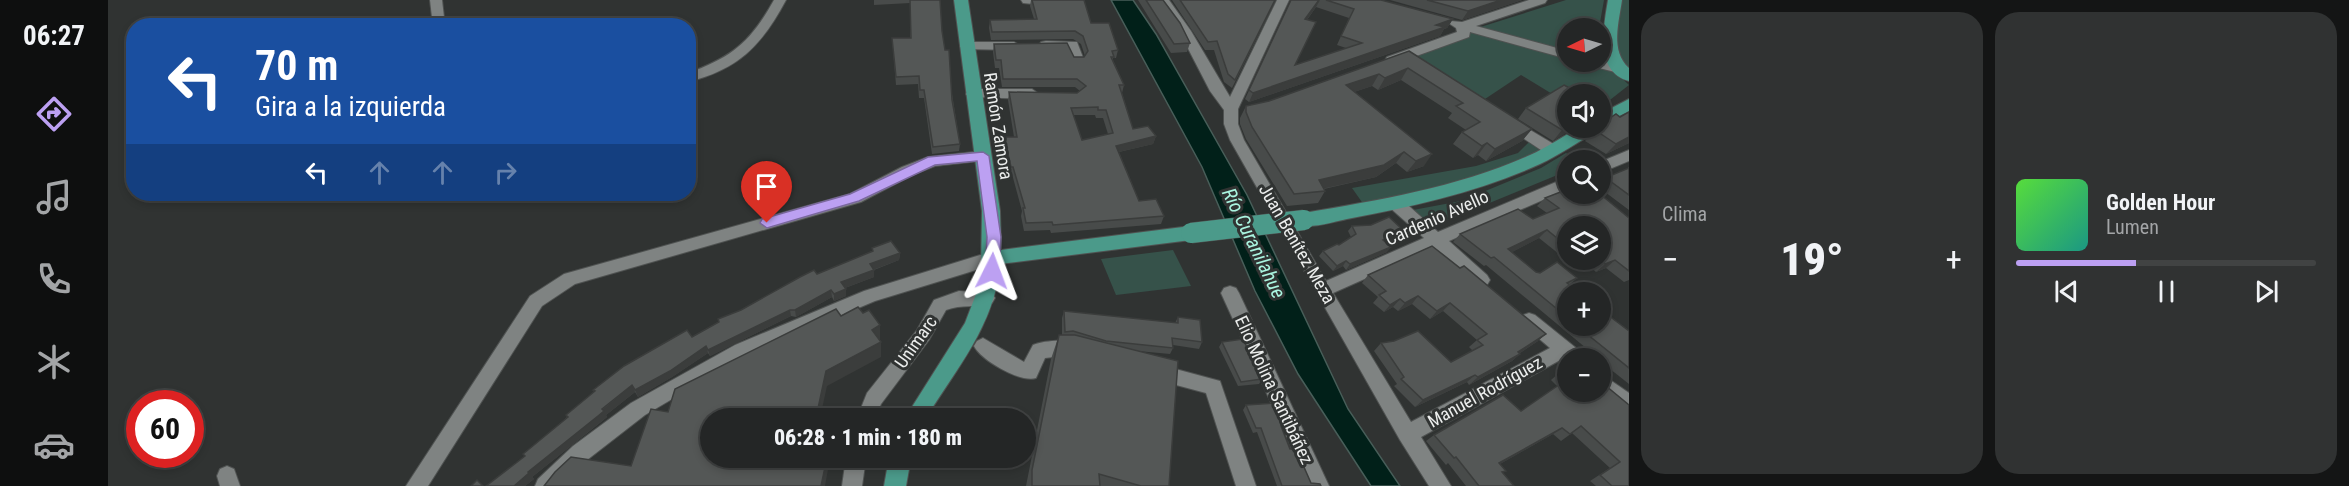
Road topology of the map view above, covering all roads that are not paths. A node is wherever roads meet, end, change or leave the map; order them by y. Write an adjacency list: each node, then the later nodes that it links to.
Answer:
1 (436, 0): 10 (street)
2 (780, 0): 20 (street)
3 (961, 0): 13 (main road, Ramón Zamora)
4 (1027, 0): 5 (street)
5 (1033, 0)
6 (1163, 0): 24 (street, Juan Benítez Meza)
7 (1283, 0): 24 (street)
8 (1541, 0): 12 (street)
9 (1615, 0): 19 (main road)
10 (438, 18)
11 (1441, 20): 12 (street)
12 (1462, 26): 14 (street); 15 (street)
13 (967, 46): 16 (street); 21 (main road, Ramón Zamora)
14 (1557, 52)
15 (1404, 56): 17 (street); 18 (street)
16 (1077, 60)
17 (1374, 66)
18 (1424, 68)
19 (1624, 73)
20 (696, 75)
21 (973, 94): 22 (street); 31 (main road, Ramón Zamora)
22 (1041, 94)
23 (1629, 104): 27 (main road)
24 (1231, 109): 25 (street); 37 (street, Juan Benítez Meza)
25 (1250, 109)
26 (1493, 112): 29 (street)
27 (1611, 115)
28 (1573, 138): 29 (main road)
29 (1552, 150): 34 (main road)
30 (1629, 155): 32 (street)
31 (983, 156): 36 (main road, Ramón Zamora); 54 (street)
32 (1611, 163)
33 (1557, 188): 35 (street, Cardenio Avello)
34 (1394, 202): 35 (street); 36 (main road, bridge)
35 (1433, 240): 37 (street, Cardenio Avello); 38 (street)
36 (993, 258): 40 (main road, Ramón Zamora); 55 (street)
37 (1323, 290): 51 (street, Juan Benítez Meza)
38 (1494, 291)
39 (1230, 293): 59 (street, Elio Molina Santibáñez)
40 (986, 298): 49 (street, Unimarc); 50 (main road, Ramón Zamora)
41 (1511, 306): 43 (street)
42 (983, 346): 44 (street)
43 (1561, 348)
44 (1092, 354)
45 (1557, 359): 51 (street, Manuel Rodríguez)
46 (1136, 366): 58 (street)
47 (1611, 390): 48 (street)
48 (1629, 405)
49 (870, 408)
50 (922, 408)
51 (1407, 434): 60 (street, Juan Benítez Meza)
52 (855, 468): 56 (street)
53 (898, 468): 57 (main road)
54 (416, 486)
55 (544, 486)
56 (852, 486)
57 (895, 486)
58 (1246, 486)
59 (1319, 486)
60 (1441, 486)

